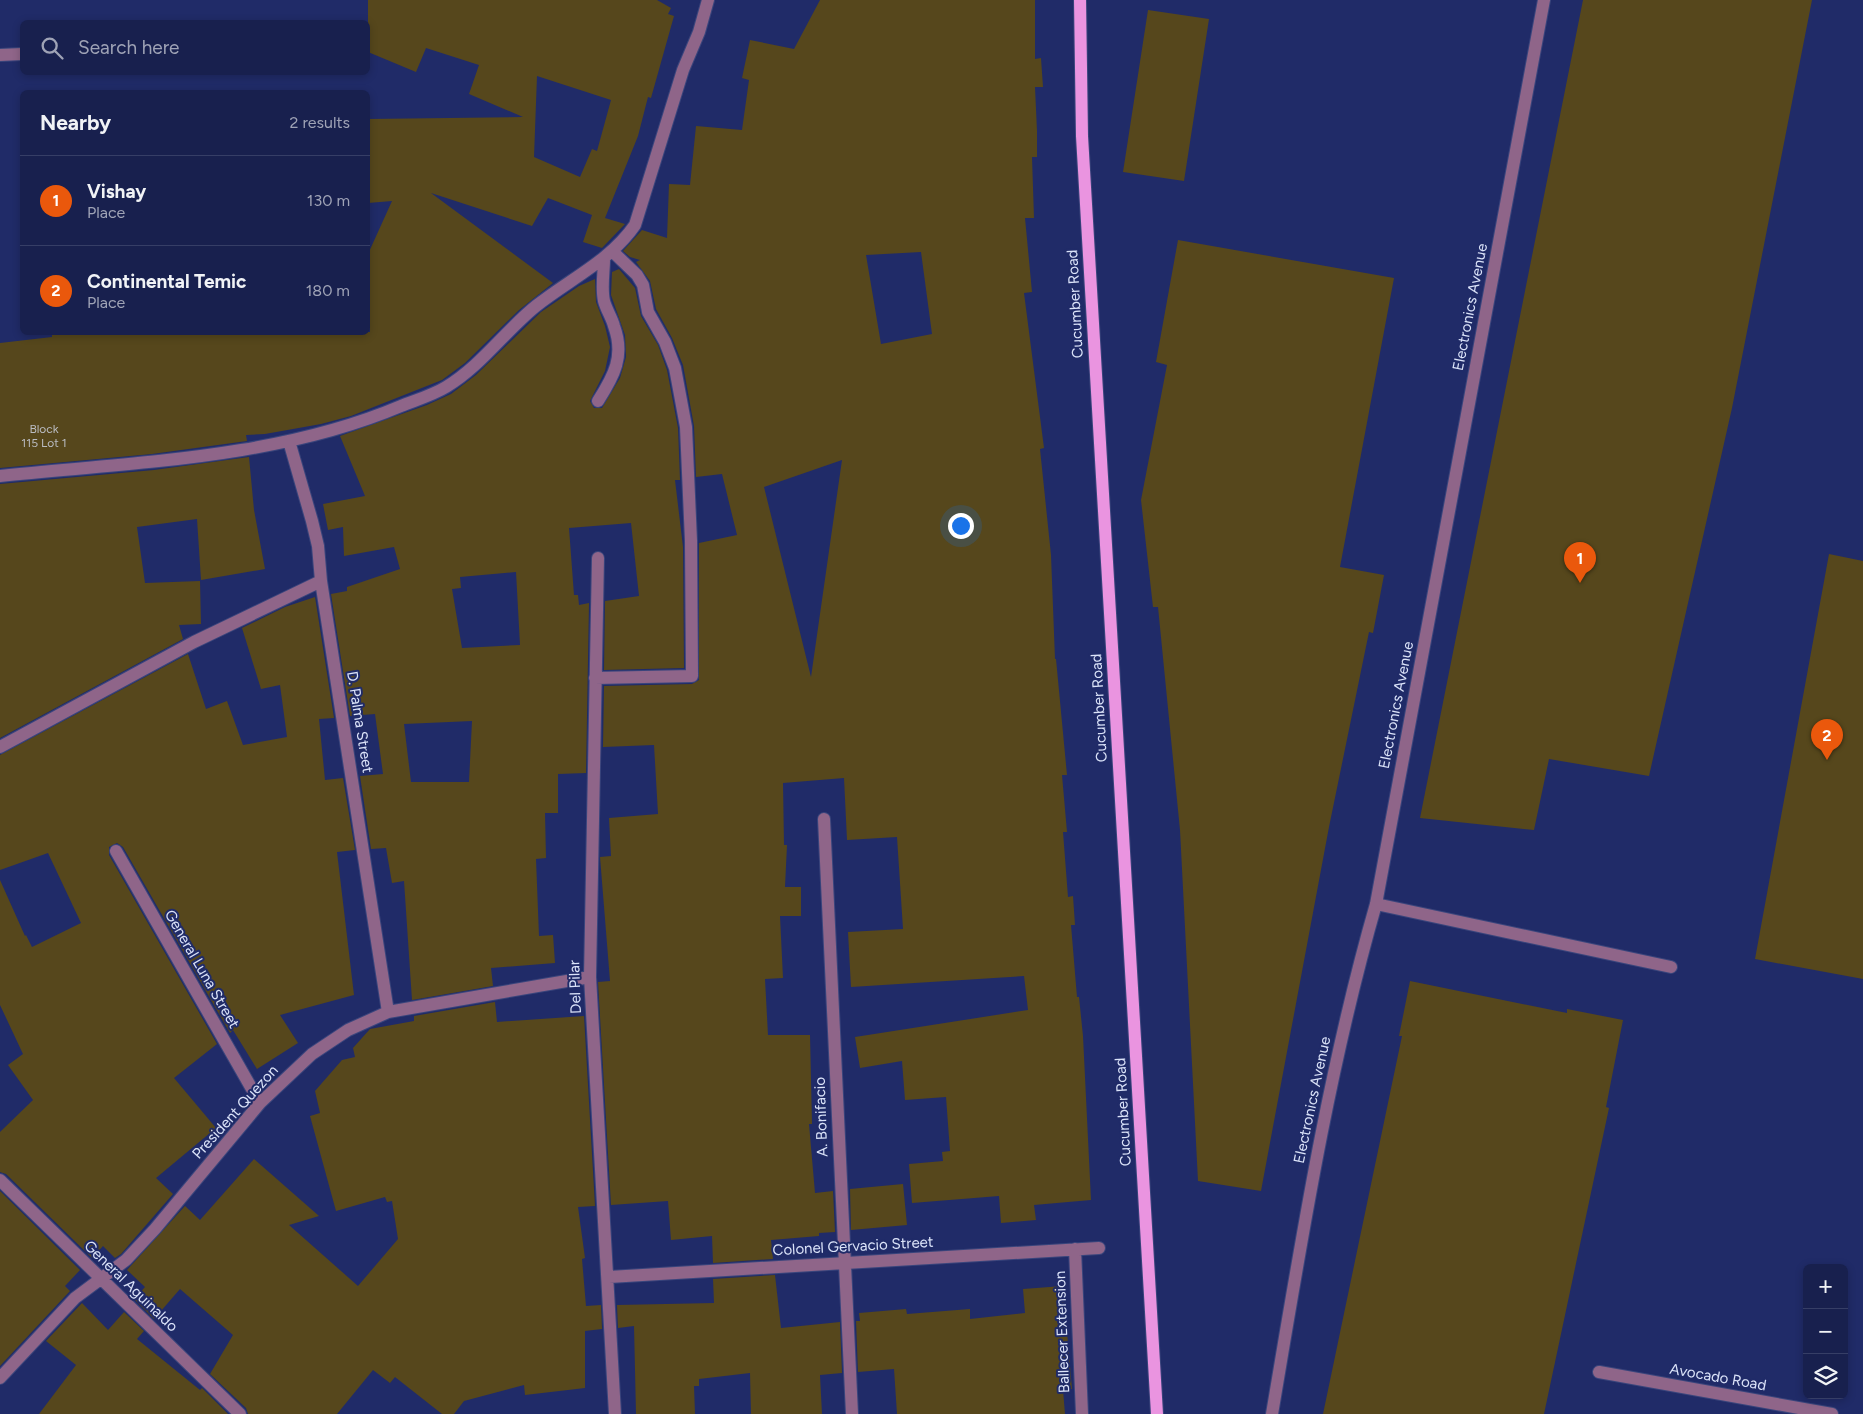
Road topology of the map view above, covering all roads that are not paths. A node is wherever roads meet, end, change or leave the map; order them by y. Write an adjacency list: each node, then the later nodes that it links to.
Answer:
1 (708, 0): 6 (street)
2 (1080, 0): 33 (main road, Cucumber Road)
3 (1544, 0): 16 (street, Electronics Avenue)
4 (20, 54): 5 (street)
5 (0, 55)
6 (608, 255): 7 (street); 8 (street); 12 (street)
7 (598, 401)
8 (289, 441): 9 (street); 11 (street, D. Palma Street)
9 (0, 476)
10 (598, 558): 12 (street, Del Pilar)
11 (321, 581): 13 (street); 19 (street, D. Palma Street)
12 (595, 678): 18 (street, Del Pilar)
13 (0, 747)
14 (824, 819): 24 (street, A. Bonifacio)
15 (116, 851): 20 (street, General Luna Street)
16 (1376, 904): 17 (street); 34 (street, Electronics Avenue)
17 (1671, 967)
18 (590, 977): 19 (street, President Quezon); 25 (street, Del Pilar)
19 (388, 1012): 20 (street, President Quezon)
20 (260, 1103): 26 (street, President Quezon)
21 (0, 1180): 26 (street, General Aguinaldo)
22 (1099, 1248): 23 (street, Colonel Gervacio Street)
23 (1075, 1249): 24 (street, Colonel Gervacio Street); 32 (street, Ballecer Extension)
24 (844, 1264): 25 (street, Colonel Gervacio Street); 31 (street, A. Bonifacio)
25 (609, 1277): 30 (street, Del Pilar)
26 (101, 1279): 28 (street, President Quezon); 29 (street, General Aguinaldo)
27 (1599, 1372): 35 (street, Avocado Road)
28 (0, 1378)
29 (240, 1414)
30 (615, 1414)
31 (852, 1414)
32 (1082, 1414)
33 (1157, 1414)
34 (1272, 1414)
35 (1832, 1414)

